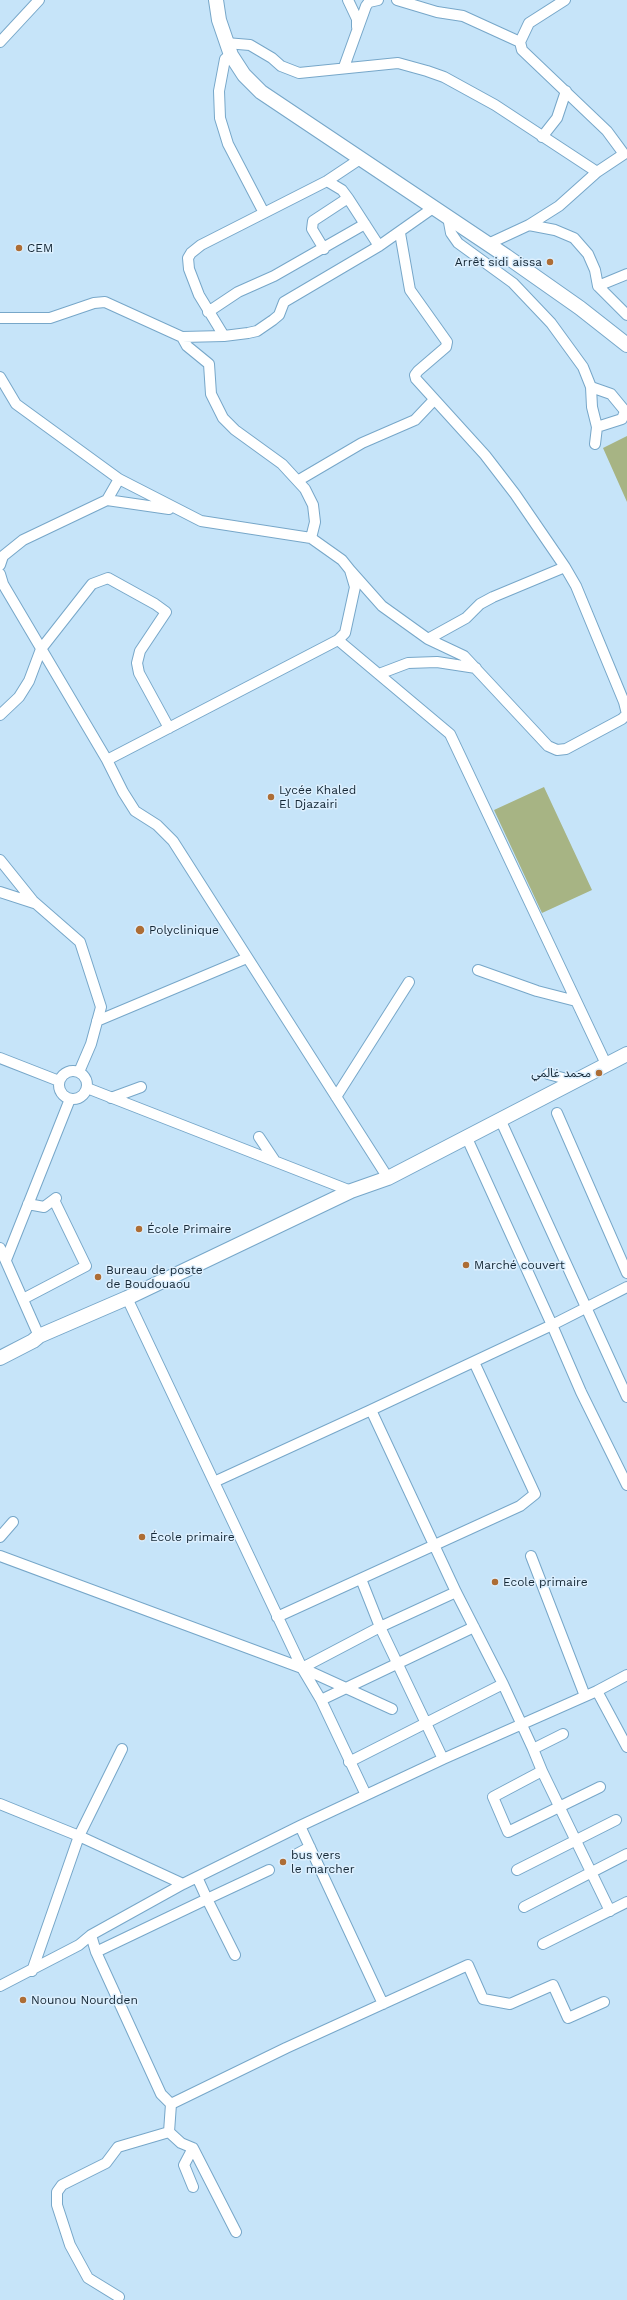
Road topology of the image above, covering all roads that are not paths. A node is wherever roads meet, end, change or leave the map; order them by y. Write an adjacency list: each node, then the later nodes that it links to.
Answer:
1 (39, 0): 8 (street)
2 (216, 0): 10 (main road)
3 (348, 0): 7 (street)
4 (378, 0): 7 (street)
5 (397, 0): 9 (street)
6 (565, 0): 9 (street)
7 (357, 27): 11 (street)
8 (0, 42)
9 (520, 42): 12 (street)
10 (229, 49): 11 (street); 15 (main road); 20 (street)
11 (344, 67): 13 (street)
12 (566, 91): 13 (street); 14 (street)
13 (542, 137): 16 (street)
14 (626, 153): 16 (street)
15 (360, 159): 17 (street); 19 (main road)
16 (597, 172): 23 (street)
17 (327, 181): 18 (street); 20 (street)
18 (348, 198): 22 (street); 27 (street)
19 (433, 208): 21 (main road); 24 (street)
20 (264, 213): 30 (street)
21 (448, 217): 25 (main road); 37 (street)
22 (365, 224): 26 (street); 27 (street)
23 (530, 225): 25 (street); 29 (street)
24 (400, 233): 26 (street); 38 (street)
25 (488, 244): 35 (main road)
26 (378, 246): 33 (street)
27 (324, 249): 30 (street)
28 (627, 274): 29 (street)
29 (598, 286): 31 (street)
30 (208, 312): 33 (street)
31 (627, 315)
32 (0, 318): 34 (street)
33 (224, 336): 34 (street)
34 (182, 337): 42 (street)
35 (627, 345)
36 (0, 377): 41 (street)
37 (591, 387): 39 (street); 39 (street)
38 (433, 401): 42 (street); 47 (street)
39 (597, 427): 40 (street)
40 (595, 444)
41 (119, 479): 43 (street); 44 (street)
42 (299, 480): 45 (street)
43 (107, 500): 44 (street); 46 (street)
44 (177, 510): 45 (street)
45 (311, 538): 48 (street)
46 (1, 559)
47 (565, 567): 51 (street); 53 (street)
48 (350, 570): 50 (street); 51 (street)
49 (0, 574): 52 (street)
50 (342, 636): 54 (street); 56 (street)
51 (428, 639): 53 (street)
52 (41, 649): 55 (street); 56 (street); 57 (street)
53 (476, 668): 54 (street)
54 (379, 674): 64 (street)
55 (0, 715)
56 (169, 728): 57 (street)
57 (107, 760): 61 (street)
58 (0, 860): 60 (street)
59 (0, 892): 60 (street)
60 (36, 903): 65 (street)
61 (247, 958): 65 (street); 75 (street)
62 (478, 970): 64 (street)
63 (408, 982): 75 (street)
64 (576, 1001): 68 (street)
65 (97, 1021): 69 (street)
66 (627, 1054): 68 (main road)
67 (0, 1058): 71 (street)
68 (606, 1064): 72 (main road)
69 (79, 1072): 71 (street); 73 (street)
70 (548, 1074): 72 (street)
71 (59, 1081): 77 (street)
72 (574, 1081): 79 (main road)
73 (87, 1088): 76 (street); 77 (street)
74 (141, 1088): 76 (street)
75 (336, 1097): 83 (street)
76 (112, 1098): 82 (street)
77 (70, 1099): 85 (street)
78 (557, 1113): 88 (street)
79 (500, 1119): 80 (main road); 92 (street)
80 (466, 1136): 83 (main road); 93 (street)
81 (259, 1137): 82 (street)
82 (275, 1161): 84 (street)
83 (388, 1178): 84 (main road)
84 (350, 1191): 90 (main road)
85 (28, 1204): 87 (street); 91 (street)
86 (0, 1248): 87 (street)
87 (6, 1260): 91 (street)
88 (627, 1274)
89 (627, 1287): 92 (street)
90 (127, 1298): 94 (main road); 99 (street)
91 (23, 1299): 94 (street)
92 (586, 1307): 93 (street); 97 (street)
93 (552, 1325): 96 (street); 100 (street)
94 (39, 1336): 95 (main road)
95 (0, 1358)
96 (474, 1362): 98 (street); 103 (street)
97 (627, 1397)
98 (371, 1410): 99 (street); 103 (street)
99 (214, 1482): 108 (street)
100 (627, 1484)
101 (13, 1522): 102 (street)
102 (0, 1537)
103 (434, 1545): 106 (street); 107 (street)
104 (0, 1556): 112 (street)
105 (531, 1556): 117 (street)
106 (361, 1578): 108 (street); 109 (street)
107 (456, 1592): 109 (street); 110 (street)
108 (277, 1617): 112 (street)
109 (380, 1627): 111 (street); 112 (street)
110 (474, 1627): 111 (street); 114 (street)
111 (397, 1662): 115 (street); 121 (street)
112 (302, 1668): 115 (street); 118 (street)
113 (627, 1675): 116 (street)
114 (503, 1684): 120 (street); 121 (street)
115 (346, 1687): 118 (street); 119 (street)
116 (597, 1691): 117 (street); 123 (street)
117 (586, 1696): 120 (street)
118 (321, 1700): 127 (street)
119 (392, 1710)
120 (522, 1724): 125 (street); 126 (street)
121 (427, 1725): 126 (street); 127 (street)
122 (563, 1734): 125 (street)
123 (627, 1747)
124 (122, 1749): 135 (street)
125 (533, 1749): 128 (street)
126 (443, 1759): 130 (street)
127 (349, 1762): 130 (street)
128 (542, 1771): 132 (street); 132 (street)
129 (600, 1787): 132 (street)
130 (366, 1795): 134 (street)
131 (0, 1804): 135 (street)
132 (559, 1808): 136 (street)
133 (616, 1820): 136 (street)
134 (300, 1826): 137 (street); 143 (street)
135 (79, 1836): 144 (street); 153 (street)
136 (575, 1841): 141 (street); 142 (street)
137 (310, 1847): 138 (street); 156 (street)
138 (297, 1854)
139 (627, 1854): 142 (street)
140 (269, 1870): 145 (street)
141 (518, 1870)
142 (591, 1872): 147 (street); 148 (street)
143 (197, 1877): 144 (street); 145 (street)
144 (183, 1884): 149 (street)
145 (207, 1899): 151 (street); 152 (street)
146 (627, 1902): 148 (street)
147 (524, 1906)
148 (610, 1911): 150 (street)
149 (91, 1935): 151 (street); 153 (street)
150 (543, 1944)
151 (96, 1952): 157 (street)
152 (235, 1955)
153 (32, 1971): 154 (street)
154 (0, 1986)
155 (604, 2002): 156 (street)
156 (383, 2004): 157 (street)
157 (171, 2104): 158 (street)
158 (169, 2132): 159 (street); 162 (street)
159 (193, 2148): 160 (street); 161 (street)
160 (193, 2187)
161 (236, 2232)
162 (120, 2297)

